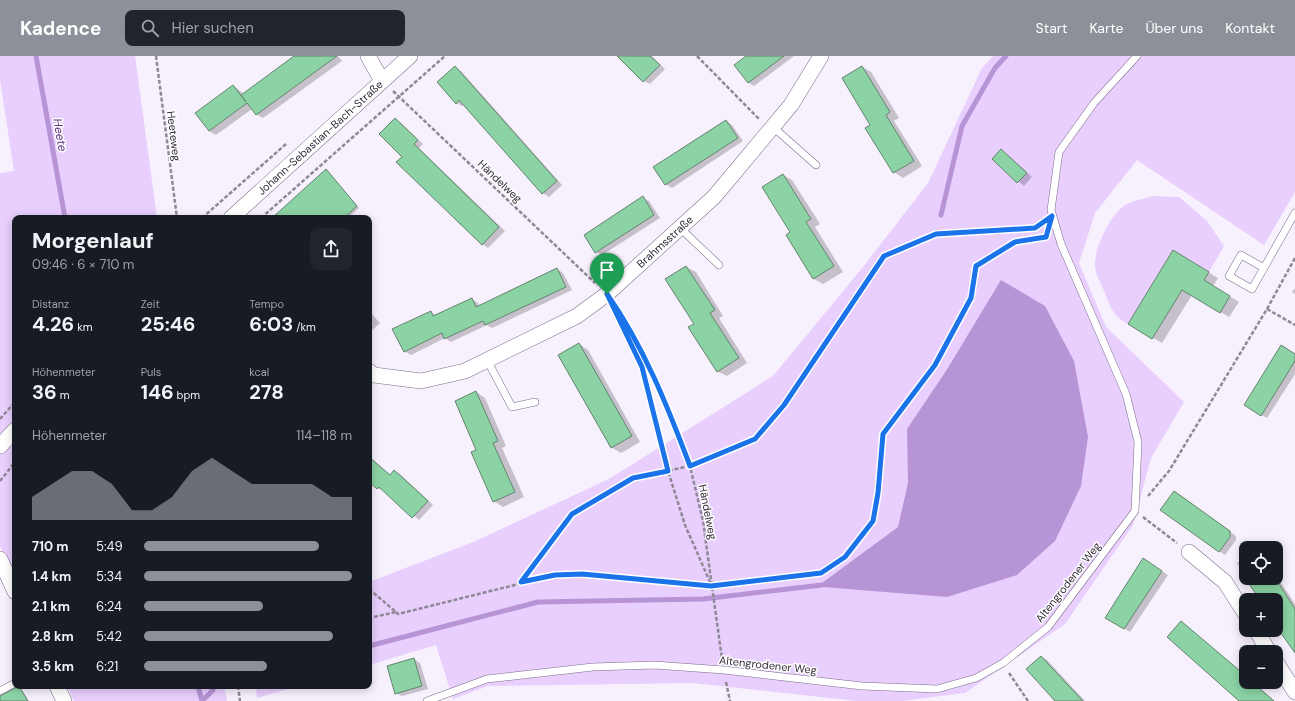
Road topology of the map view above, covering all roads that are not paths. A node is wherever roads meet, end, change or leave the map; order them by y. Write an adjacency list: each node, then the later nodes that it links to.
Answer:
1 (368, 56): 5 (street)
2 (410, 56): 5 (street, Johann-Sebastian-Bach-Straße)
3 (821, 56): 6 (street, Brahmsstraße)
4 (1137, 56): 28 (lane, Altengrodener Weg)
5 (382, 81): 9 (street, Johann-Sebastian-Bach-Straße)
6 (772, 129): 7 (lane); 10 (street, Brahmsstraße)
7 (816, 165)
8 (1295, 214): 12 (lane)
9 (234, 215)
10 (680, 228): 11 (lane); 13 (street, Brahmsstraße)
11 (719, 265)
12 (1264, 268): 12 (lane)
13 (487, 360): 14 (street, Brahmsstraße); 15 (lane)
14 (372, 373)
15 (535, 402)
16 (12, 433): 17 (street)
17 (0, 446)
18 (1189, 552): 21 (street)
19 (0, 559): 20 (street)
20 (12, 585)
21 (1239, 604)
22 (1283, 673): 26 (street)
23 (12, 685): 25 (lane)
24 (58, 689): 27 (street)
25 (0, 691)
26 (1295, 692)
27 (64, 701)
28 (427, 701)

